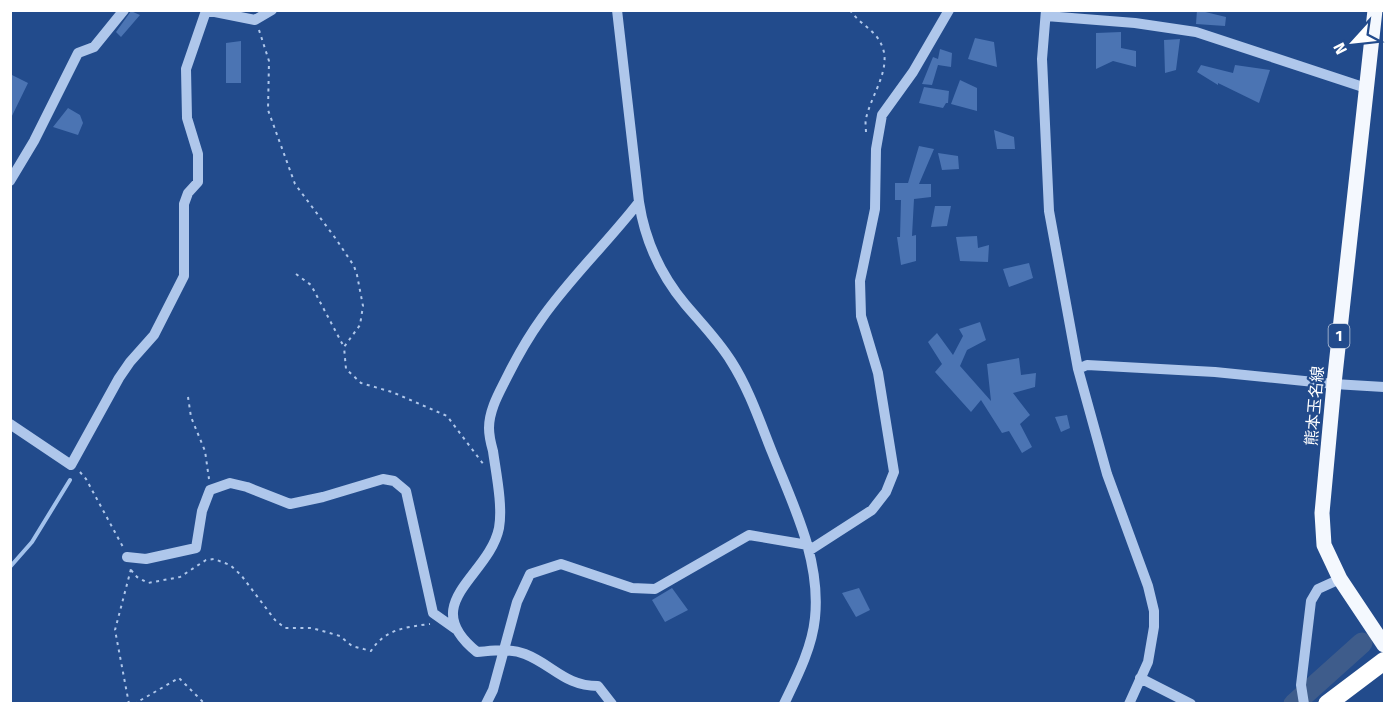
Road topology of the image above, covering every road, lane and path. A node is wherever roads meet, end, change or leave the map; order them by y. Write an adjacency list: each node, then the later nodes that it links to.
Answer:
1 (117, 10): 11 (street)
2 (124, 10): 11 (street)
3 (272, 10): 10 (street)
4 (617, 10): 15 (street)
5 (850, 10): 13 (path)
6 (949, 10): 13 (street)
7 (1375, 10): 12 (main road, 熊本玉名線 / 1)
8 (206, 11): 10 (street); 23 (street)
9 (1046, 13): 12 (street); 18 (street)
10 (255, 20): 17 (path)
11 (114, 23): 14 (street)
12 (1366, 88): 19 (main road, 熊本玉名線 / 1)
13 (876, 149): 26 (street)
14 (10, 181)
15 (639, 202): 25 (street); 26 (street)
16 (296, 274): 17 (path)
17 (344, 347): 25 (path)
18 (1078, 369): 19 (street); 34 (street)
19 (1334, 384): 20 (street); 29 (main road, 熊本玉名線 / 1)
20 (1384, 387)
21 (188, 397): 24 (path)
22 (10, 424): 23 (street)
23 (71, 465): 27 (path)
24 (210, 490): 27 (street); 30 (street)
25 (499, 491): 30 (street)
26 (809, 547): 32 (street); 40 (street)
27 (127, 557): 28 (path)
28 (130, 569): 30 (path); 35 (path)
29 (1340, 579): 31 (main road, 熊本玉名線 / 1); 43 (street)
30 (456, 626): 32 (street)
31 (1384, 645)
32 (504, 651): 38 (street); 39 (street)
33 (1384, 661): 44 (highway)
34 (1140, 678): 41 (street); 42 (street)
35 (129, 704)
36 (134, 704): 37 (path)
37 (205, 704)
38 (486, 704)
39 (612, 704)
40 (784, 704)
41 (1129, 704)
42 (1191, 704)
43 (1304, 704)
44 (1327, 704)

